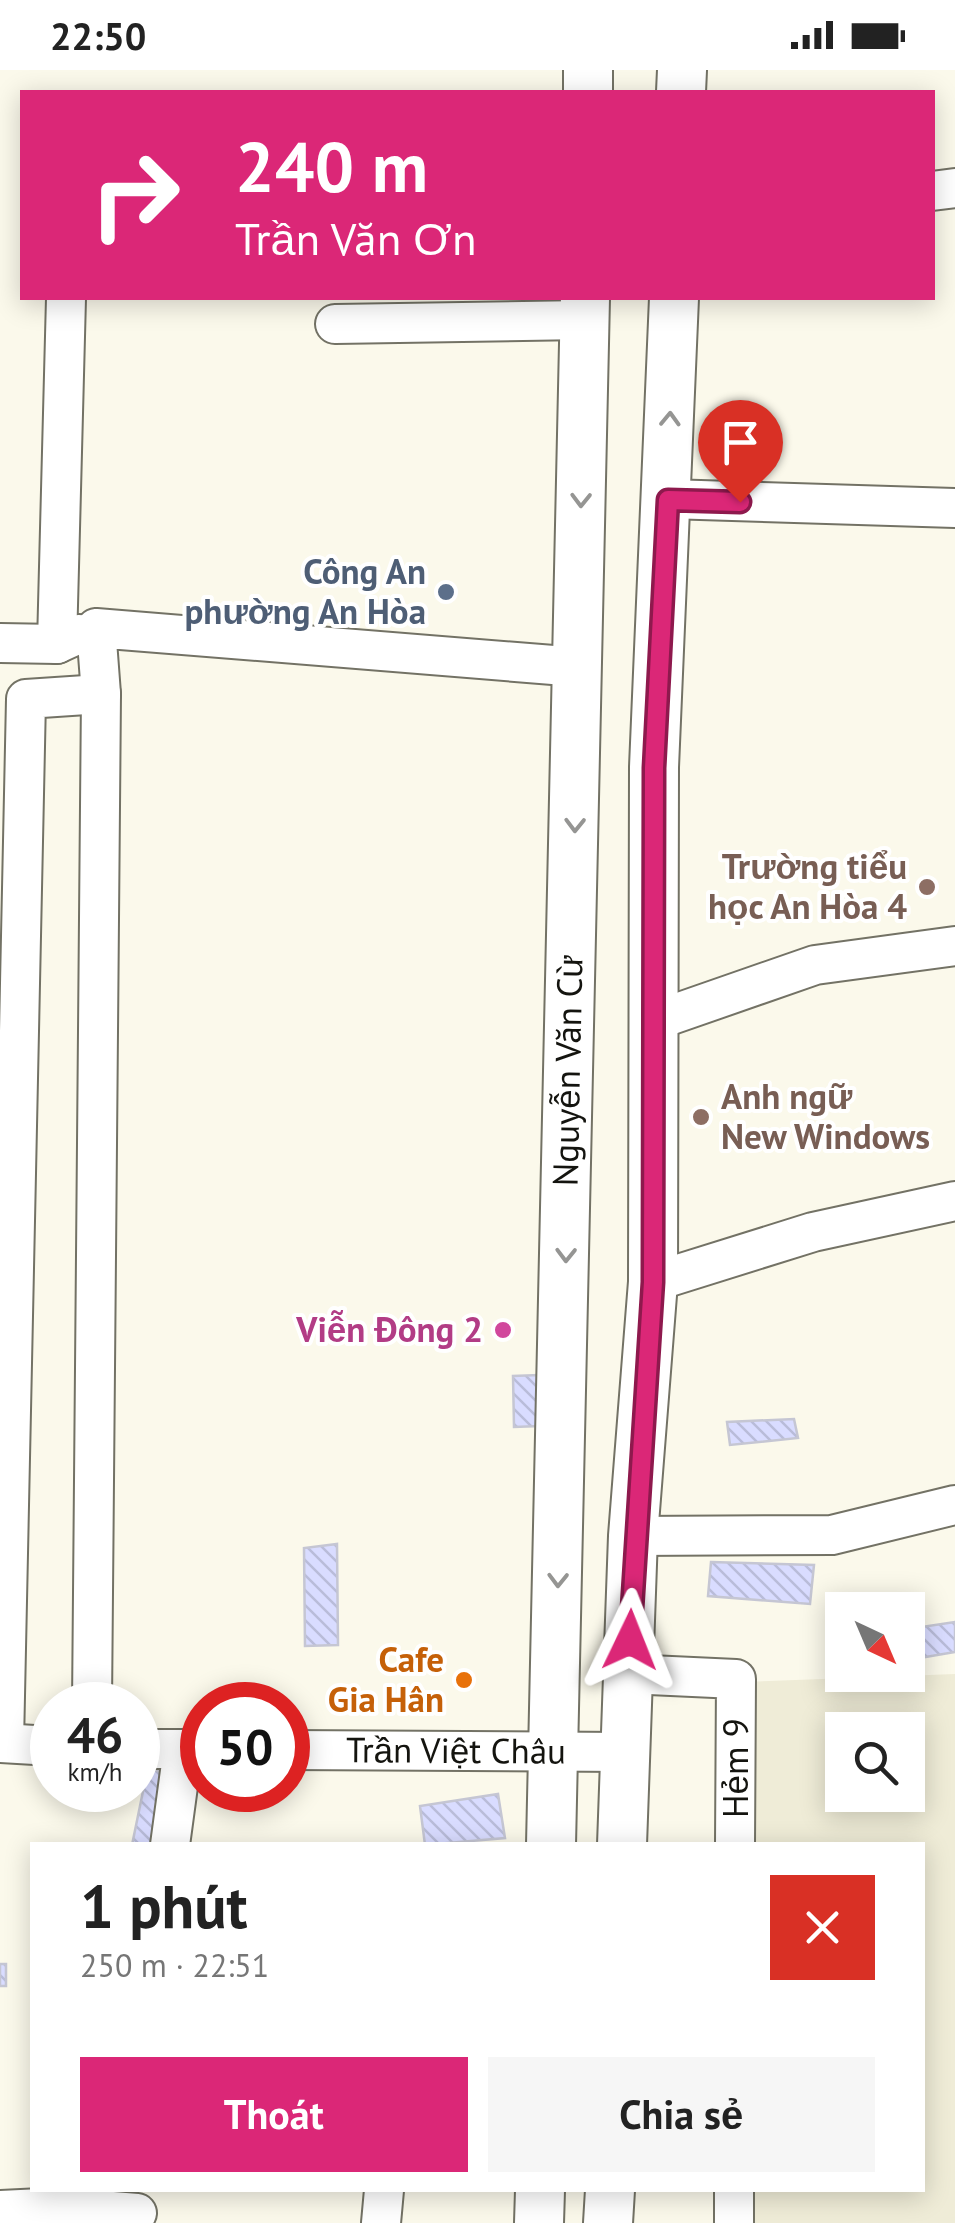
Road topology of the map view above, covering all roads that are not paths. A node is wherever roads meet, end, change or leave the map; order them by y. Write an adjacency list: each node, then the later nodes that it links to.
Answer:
1 (66, 300): 9 (street)
2 (674, 300): 5 (main road, one-way to 2)
3 (584, 309): 4 (street); 10 (main road, Nguyễn Văn Cừ, one-way to 10)
4 (335, 324)
5 (668, 500): 6 (street); 13 (main road)
6 (955, 508)
7 (96, 628): 9 (street); 10 (street); 11 (street)
8 (0, 643): 9 (street)
9 (57, 644)
10 (578, 667): 24 (main road, Nguyễn Văn Cừ, one-way to 24)
11 (102, 694): 19 (street); 20 (street)
12 (955, 946): 13 (street)
13 (654, 1022): 15 (main road)
14 (955, 1201): 15 (street)
15 (653, 1282): 17 (main road)
16 (955, 1506): 17 (street)
17 (634, 1536): 18 (main road)
18 (628, 1674): 23 (main road); 29 (street, Hẻm 9)
19 (92, 1682)
20 (2, 1743): 21 (street)
21 (30, 1745)
22 (310, 1750): 24 (street, Trần Việt Châu)
23 (626, 1752): 24 (street, Trần Việt Châu); 28 (main road)
24 (554, 1753): 27 (main road, Nguyễn Văn Cừ)
25 (180, 1803): 26 (street)
26 (171, 1842)
27 (551, 1842)
28 (622, 1842)
29 (736, 1842)
30 (384, 2192): 37 (street)
31 (540, 2192): 38 (main road)
32 (610, 2192): 39 (main road)
33 (734, 2192): 40 (street)
34 (62, 2207): 35 (street); 36 (street)
35 (0, 2210)
36 (137, 2213)
37 (381, 2223)
38 (539, 2223)
39 (608, 2223)
40 (734, 2223)

